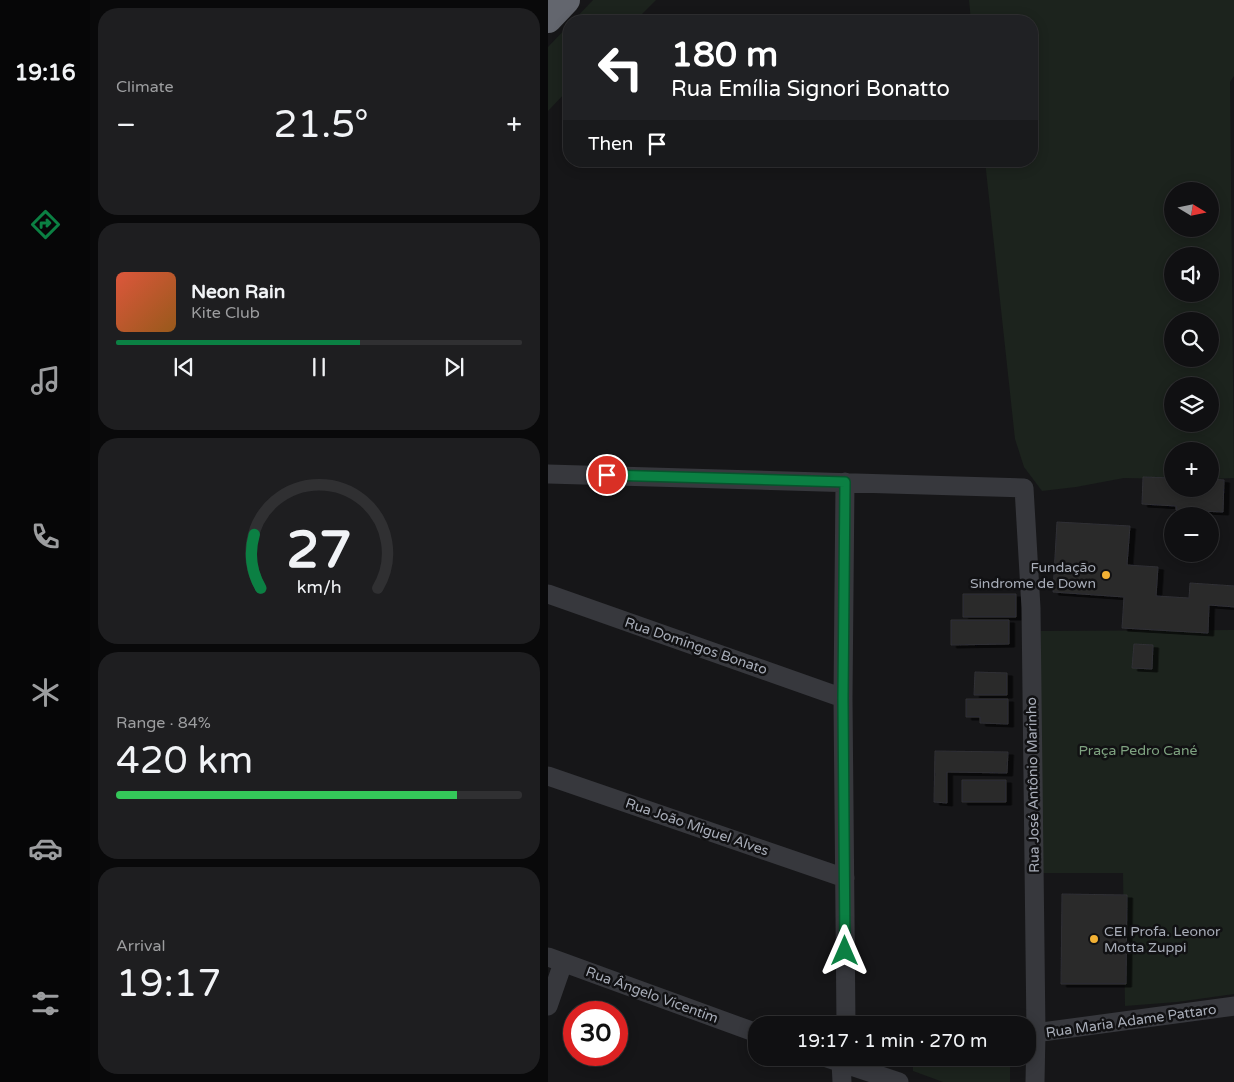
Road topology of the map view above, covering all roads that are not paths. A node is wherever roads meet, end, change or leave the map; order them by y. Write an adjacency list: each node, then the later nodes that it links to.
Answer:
1 (566, 0): 2 (highway)
2 (548, 19)
3 (548, 474): 4 (street)
4 (845, 482): 6 (street); 13 (street, Rua José Antônio Marinho)
5 (548, 594): 6 (street, Rua Domingos Bonato)
6 (843, 698): 8 (street)
7 (548, 776): 8 (street, Rua João Miguel Alves)
8 (845, 878): 12 (street)
9 (555, 960): 10 (street); 14 (street, Rua Ângelo Vicentim)
10 (548, 1006)
11 (1234, 1006): 15 (street, Rua Maria Adame Pattaro)
12 (846, 1016)
13 (1032, 1016)
14 (748, 1030)
15 (1036, 1033)
16 (839, 1066): 19 (street)
17 (856, 1066): 20 (street)
18 (1034, 1066): 21 (street, Rua José Antônio Marinho)
19 (842, 1082)
20 (900, 1082)
21 (1035, 1082)

